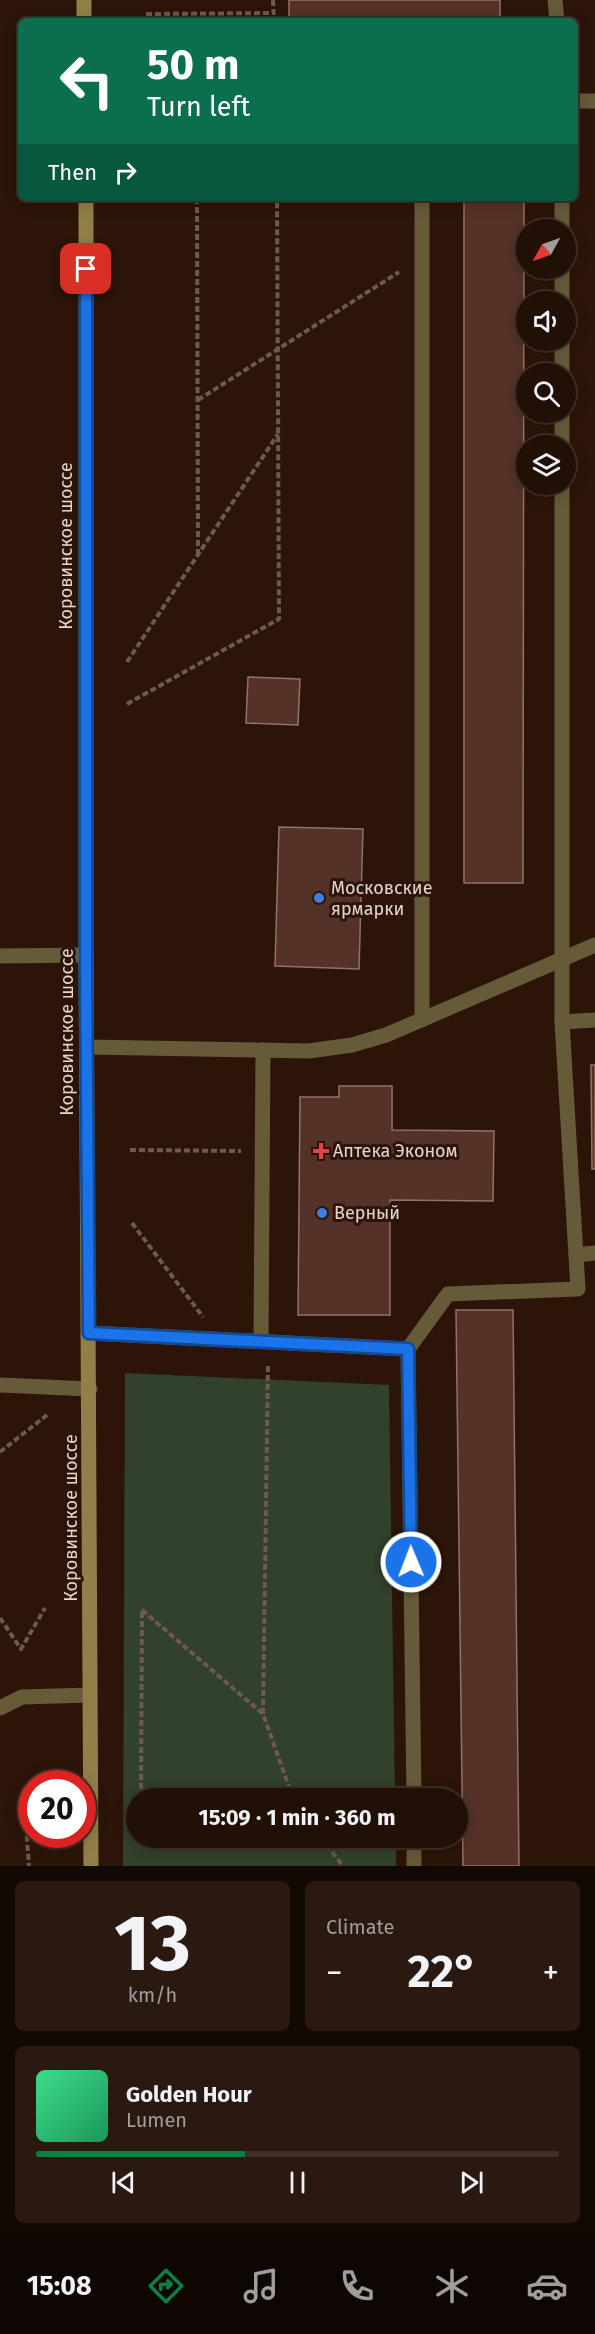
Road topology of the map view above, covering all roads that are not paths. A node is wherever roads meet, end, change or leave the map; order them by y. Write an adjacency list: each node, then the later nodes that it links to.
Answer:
1 (84, 0): 3 (main road)
2 (555, 0): 4 (street)
3 (84, 18)
4 (557, 18)
5 (595, 100): 6 (street)
6 (578, 101)
7 (86, 201): 13 (main road, Коровинское шоссе)
8 (422, 201): 16 (street)
9 (562, 201): 10 (street)
10 (562, 219)
11 (562, 495): 15 (street)
12 (595, 945): 15 (street)
13 (86, 955): 14 (street); 19 (main road, Коровинское шоссе)
14 (0, 956)
15 (563, 959): 16 (street); 18 (street)
16 (422, 1020): 20 (street)
17 (595, 1020): 18 (street)
18 (562, 1022): 22 (street)
19 (87, 1047): 20 (street); 23 (main road, Коровинское шоссе)
20 (263, 1050): 24 (street)
21 (595, 1253): 22 (street)
22 (576, 1254): 25 (street)
23 (89, 1333): 24 (street); 27 (main road, Коровинское шоссе)
24 (265, 1341): 25 (street)
25 (408, 1349): 30 (street)
26 (0, 1385): 27 (street)
27 (90, 1389): 28 (main road, Коровинское шоссе)
28 (90, 1695): 29 (street); 32 (main road, Коровинское шоссе)
29 (0, 1708)
30 (414, 1788)
31 (414, 1848): 33 (street)
32 (92, 1866)
33 (414, 1866)

